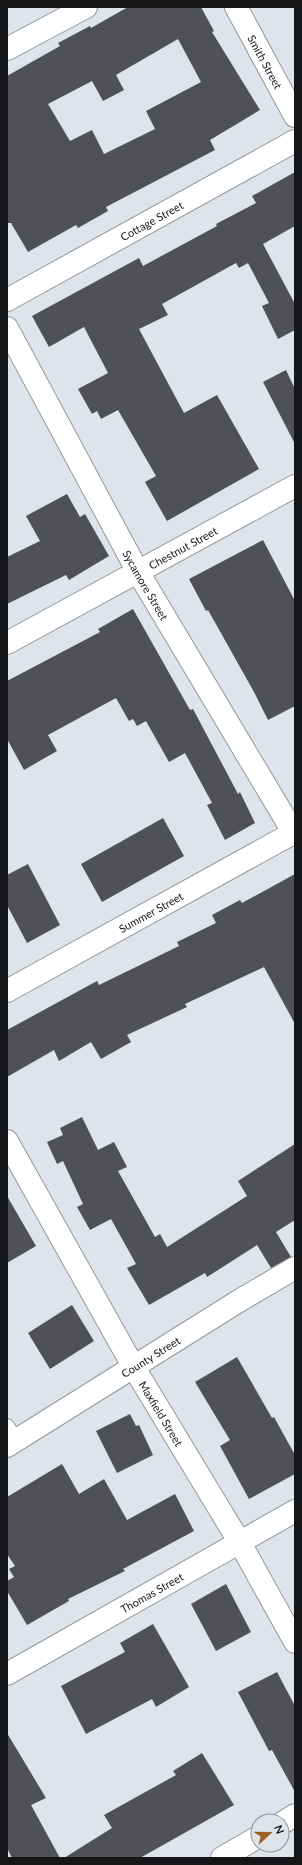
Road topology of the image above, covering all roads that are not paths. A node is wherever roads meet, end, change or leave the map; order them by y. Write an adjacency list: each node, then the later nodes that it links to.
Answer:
1 (86, 7): 3 (street)
2 (236, 7): 4 (street, Smith Street)
3 (7, 50)
4 (295, 116)
5 (295, 141): 6 (street, Cottage Street)
6 (7, 300)
7 (7, 328): 9 (street, Sycamore Street)
8 (295, 486): 9 (street, Chestnut Street)
9 (138, 572): 10 (street, Chestnut Street); 11 (street, Sycamore Street)
10 (7, 643)
11 (295, 833): 12 (street, Summer Street)
12 (7, 991)
13 (7, 1141): 15 (street, Maxfield Street)
14 (295, 1268): 15 (street, County Street)
15 (133, 1366): 16 (street, County Street); 18 (street, Maxfield Street)
16 (10, 1437)
17 (295, 1511): 18 (street, Thomas Street)
18 (240, 1543): 19 (street, Maxfield Street); 20 (street, Thomas Street)
19 (295, 1642)
20 (7, 1674)
21 (250, 1842): 22 (street)
22 (222, 1858)

